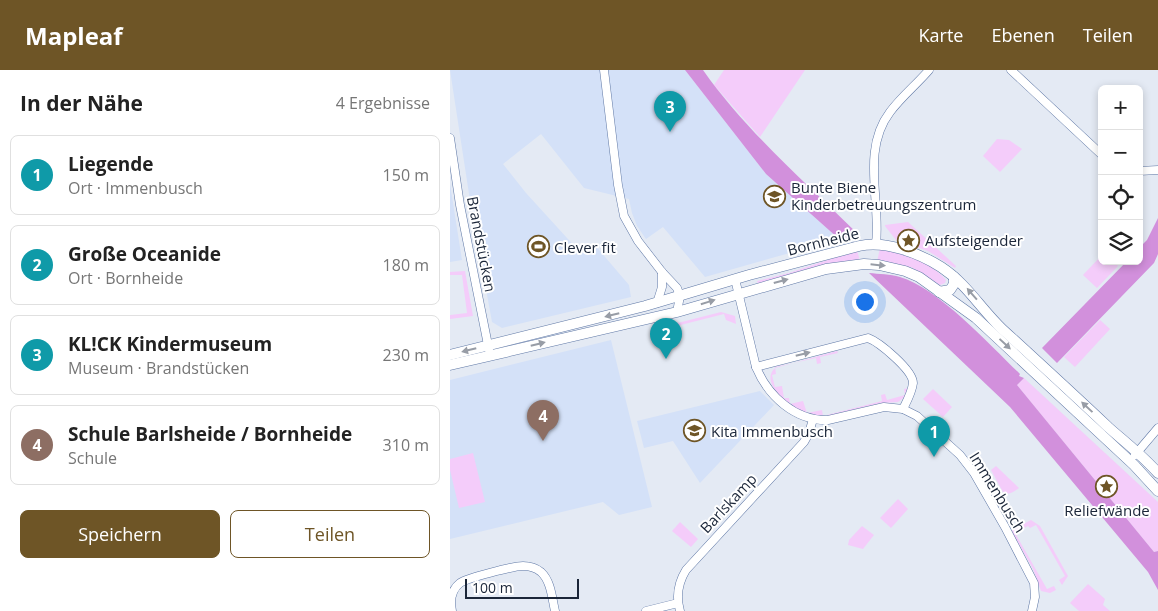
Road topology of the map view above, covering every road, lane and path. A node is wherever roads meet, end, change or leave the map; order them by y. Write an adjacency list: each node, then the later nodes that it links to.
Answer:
1 (604, 70): 9 (street)
2 (929, 70): 8 (street)
3 (1011, 70): 5 (street)
4 (450, 138): 17 (street, Brandstücken)
5 (1098, 151)
6 (1158, 170): 7 (street)
7 (1143, 171)
8 (876, 244): 10 (street, Bornheide); 11 (street, Bornheide)
9 (662, 272): 14 (street); 15 (street)
10 (954, 277): 12 (street); 25 (street, Bornheide, one-way to 10)
11 (735, 279): 13 (street); 14 (street, Bornheide)
12 (939, 292): 13 (street, Bornheide, one-way to 12); 23 (street, Bornheide, one-way to 23)
13 (739, 293): 16 (street, Bornheide, one-way to 13); 20 (street)
14 (680, 296): 15 (street, Bornheide); 16 (street)
15 (657, 303): 17 (street, Bornheide, one-way to 17)
16 (677, 312): 17 (street, Bornheide, one-way to 16)
17 (489, 350): 18 (street, Bornheide, one-way to 18); 19 (street, Bornheide)
18 (450, 355)
19 (450, 365)
20 (756, 367): 21 (street, one-way to 21); 22 (street)
21 (903, 409): 22 (street); 33 (street, Immenbusch)
22 (813, 419): 29 (street, Barlskamp)
23 (1094, 428): 25 (street); 26 (street, Bornheide)
24 (1158, 428): 25 (street)
25 (1136, 452): 26 (street); 27 (street, Bornheide)
26 (1132, 463): 28 (street, Bornheide)
27 (1158, 473)
28 (1158, 491)
29 (679, 607): 32 (street)
30 (452, 611): 31 (street)
31 (555, 611)
32 (646, 611)
33 (1032, 611)

